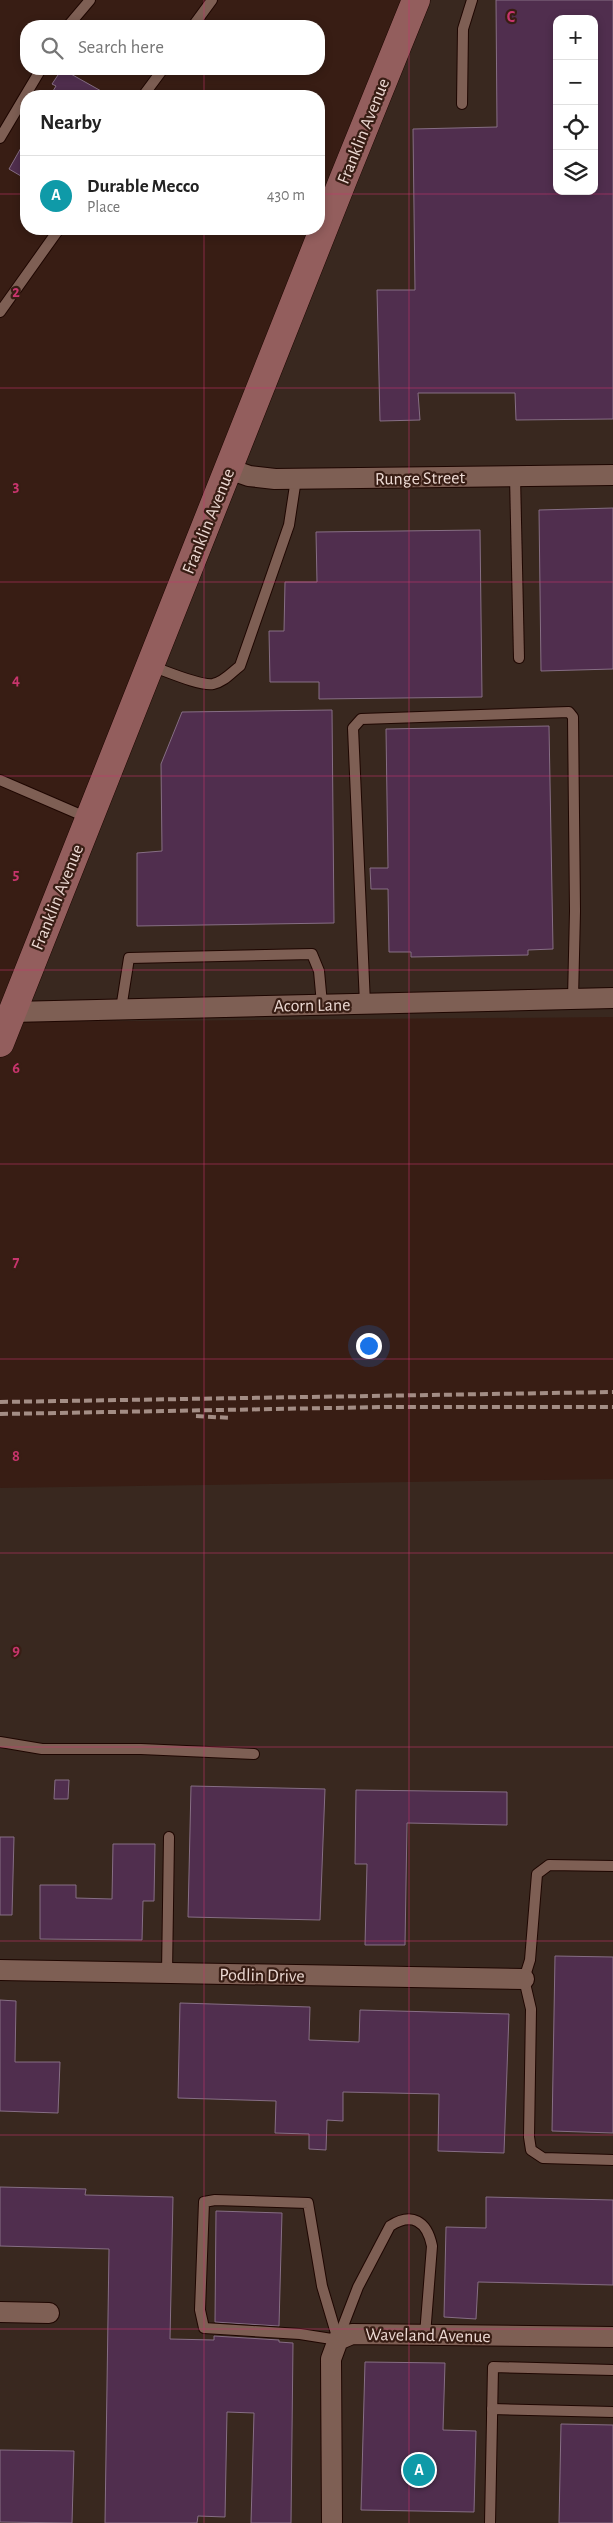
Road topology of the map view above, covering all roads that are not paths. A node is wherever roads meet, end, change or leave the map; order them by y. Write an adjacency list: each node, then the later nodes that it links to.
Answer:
1 (90, 0): 5 (lane)
2 (212, 0): 6 (lane)
3 (416, 0): 14 (main road, Franklin Avenue)
4 (472, 0): 11 (lane)
5 (73, 20)
6 (197, 20)
7 (38, 75): 9 (lane)
8 (159, 75): 10 (lane)
9 (29, 90)
10 (147, 90)
11 (462, 104)
12 (20, 105): 13 (lane)
13 (0, 138)
14 (325, 223)
15 (55, 235): 17 (lane)
16 (320, 235): 18 (main road, Franklin Avenue)
17 (0, 312)
18 (229, 469): 21 (street, Runge Street); 23 (main road, Franklin Avenue)
19 (613, 475): 20 (street, Runge Street)
20 (515, 476): 21 (street, Runge Street); 22 (lane)
21 (296, 479): 23 (lane)
22 (519, 658)
23 (150, 666): 25 (main road, Franklin Avenue)
24 (0, 780): 25 (lane)
25 (89, 818): 31 (main road, Franklin Avenue)
26 (613, 998): 27 (street, Acorn Lane)
27 (573, 999): 29 (street, Acorn Lane); 29 (lane)
28 (322, 1004): 29 (street, Acorn Lane); 30 (street, Acorn Lane); 30 (lane)
29 (365, 1004)
30 (122, 1009): 31 (street, Acorn Lane)
31 (12, 1012): 32 (main road, Franklin Avenue)
32 (0, 1043)
33 (0, 1742): 34 (lane)
34 (254, 1754)
35 (169, 1836): 38 (lane)
36 (613, 1866): 39 (lane)
37 (0, 1970): 38 (street, Podlin Drive)
38 (167, 1973): 39 (street, Podlin Drive)
39 (524, 1979): 40 (lane)
40 (613, 2160)
41 (0, 2312): 42 (street)
42 (49, 2312)
43 (425, 2335): 44 (street, Waveland Avenue); 45 (street, Waveland Avenue); 45 (lane)
44 (613, 2337)
45 (338, 2340): 45 (lane); 49 (street)
46 (613, 2370): 47 (lane)
47 (492, 2409): 48 (lane); 50 (lane)
48 (613, 2412)
49 (332, 2523)
50 (490, 2523)

